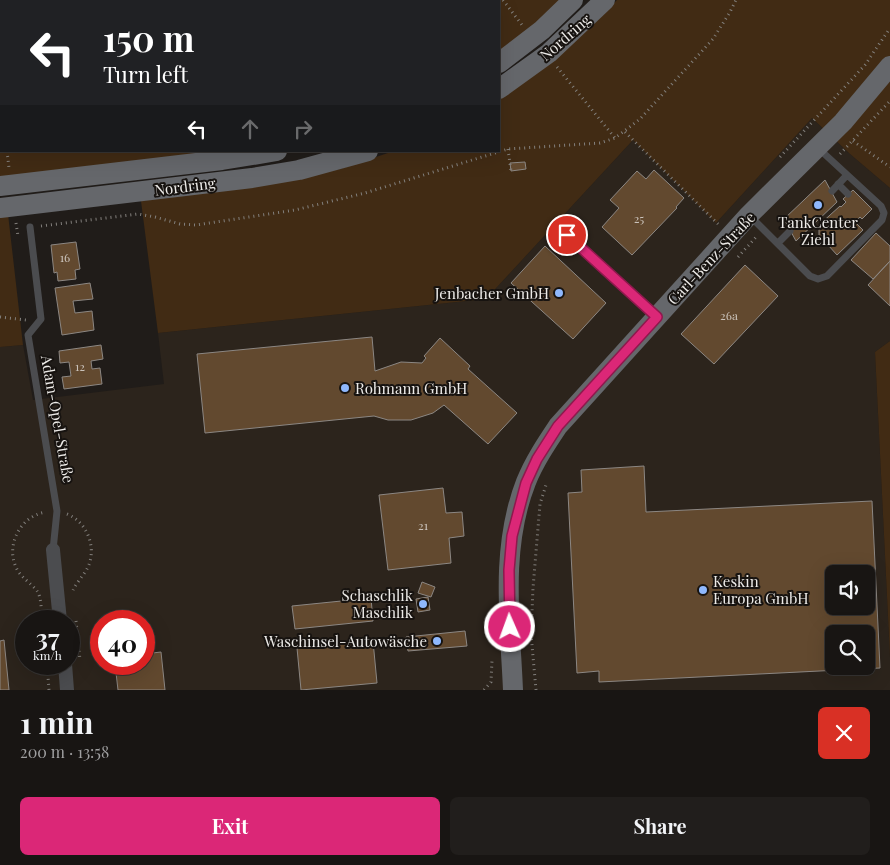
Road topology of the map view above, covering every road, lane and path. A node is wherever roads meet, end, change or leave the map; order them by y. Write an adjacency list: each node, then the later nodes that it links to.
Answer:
1 (503, 0): 5 (path)
2 (574, 0): 6 (main road, Nordring)
3 (605, 0): 9 (main road, Nordring)
4 (736, 0): 11 (path)
5 (523, 26)
6 (500, 62)
7 (556, 65): 12 (path)
8 (890, 66): 18 (main road, Carl-Benz-Straße)
9 (500, 88)
10 (890, 101): 13 (path)
11 (626, 132): 12 (path); 28 (path)
12 (615, 138): 14 (path)
13 (853, 141): 18 (path); 19 (path)
14 (508, 150): 20 (path); 29 (path)
15 (7, 152): 22 (path)
16 (271, 152): 22 (main road, Nordring)
17 (364, 152): 26 (main road, Nordring)
18 (825, 154): 21 (lane); 27 (main road, Carl-Benz-Straße)
19 (890, 167)
20 (510, 171)
21 (847, 175): 23 (lane); 32 (lane)
22 (5, 178)
23 (838, 184): 24 (lane); 25 (lane)
24 (832, 190)
25 (848, 194)
26 (0, 208)
27 (756, 222): 32 (lane); 33 (path); 35 (main road, Carl-Benz-Straße)
28 (718, 224)
29 (30, 227): 38 (lane, Adam-Opel-Straße)
30 (790, 231): 32 (lane)
31 (567, 235): 35 (lane)
32 (778, 243)
33 (733, 262)
34 (0, 317): 36 (path)
35 (657, 317): 46 (main road, Carl-Benz-Straße)
36 (30, 321)
37 (549, 476): 47 (path)
38 (54, 550): 39 (street, Adam-Opel-Straße)
39 (59, 610)
40 (47, 675): 43 (path)
41 (66, 675): 44 (street)
42 (491, 682): 45 (path)
43 (49, 690)
44 (67, 690)
45 (484, 690)
46 (513, 690)
47 (536, 690)

